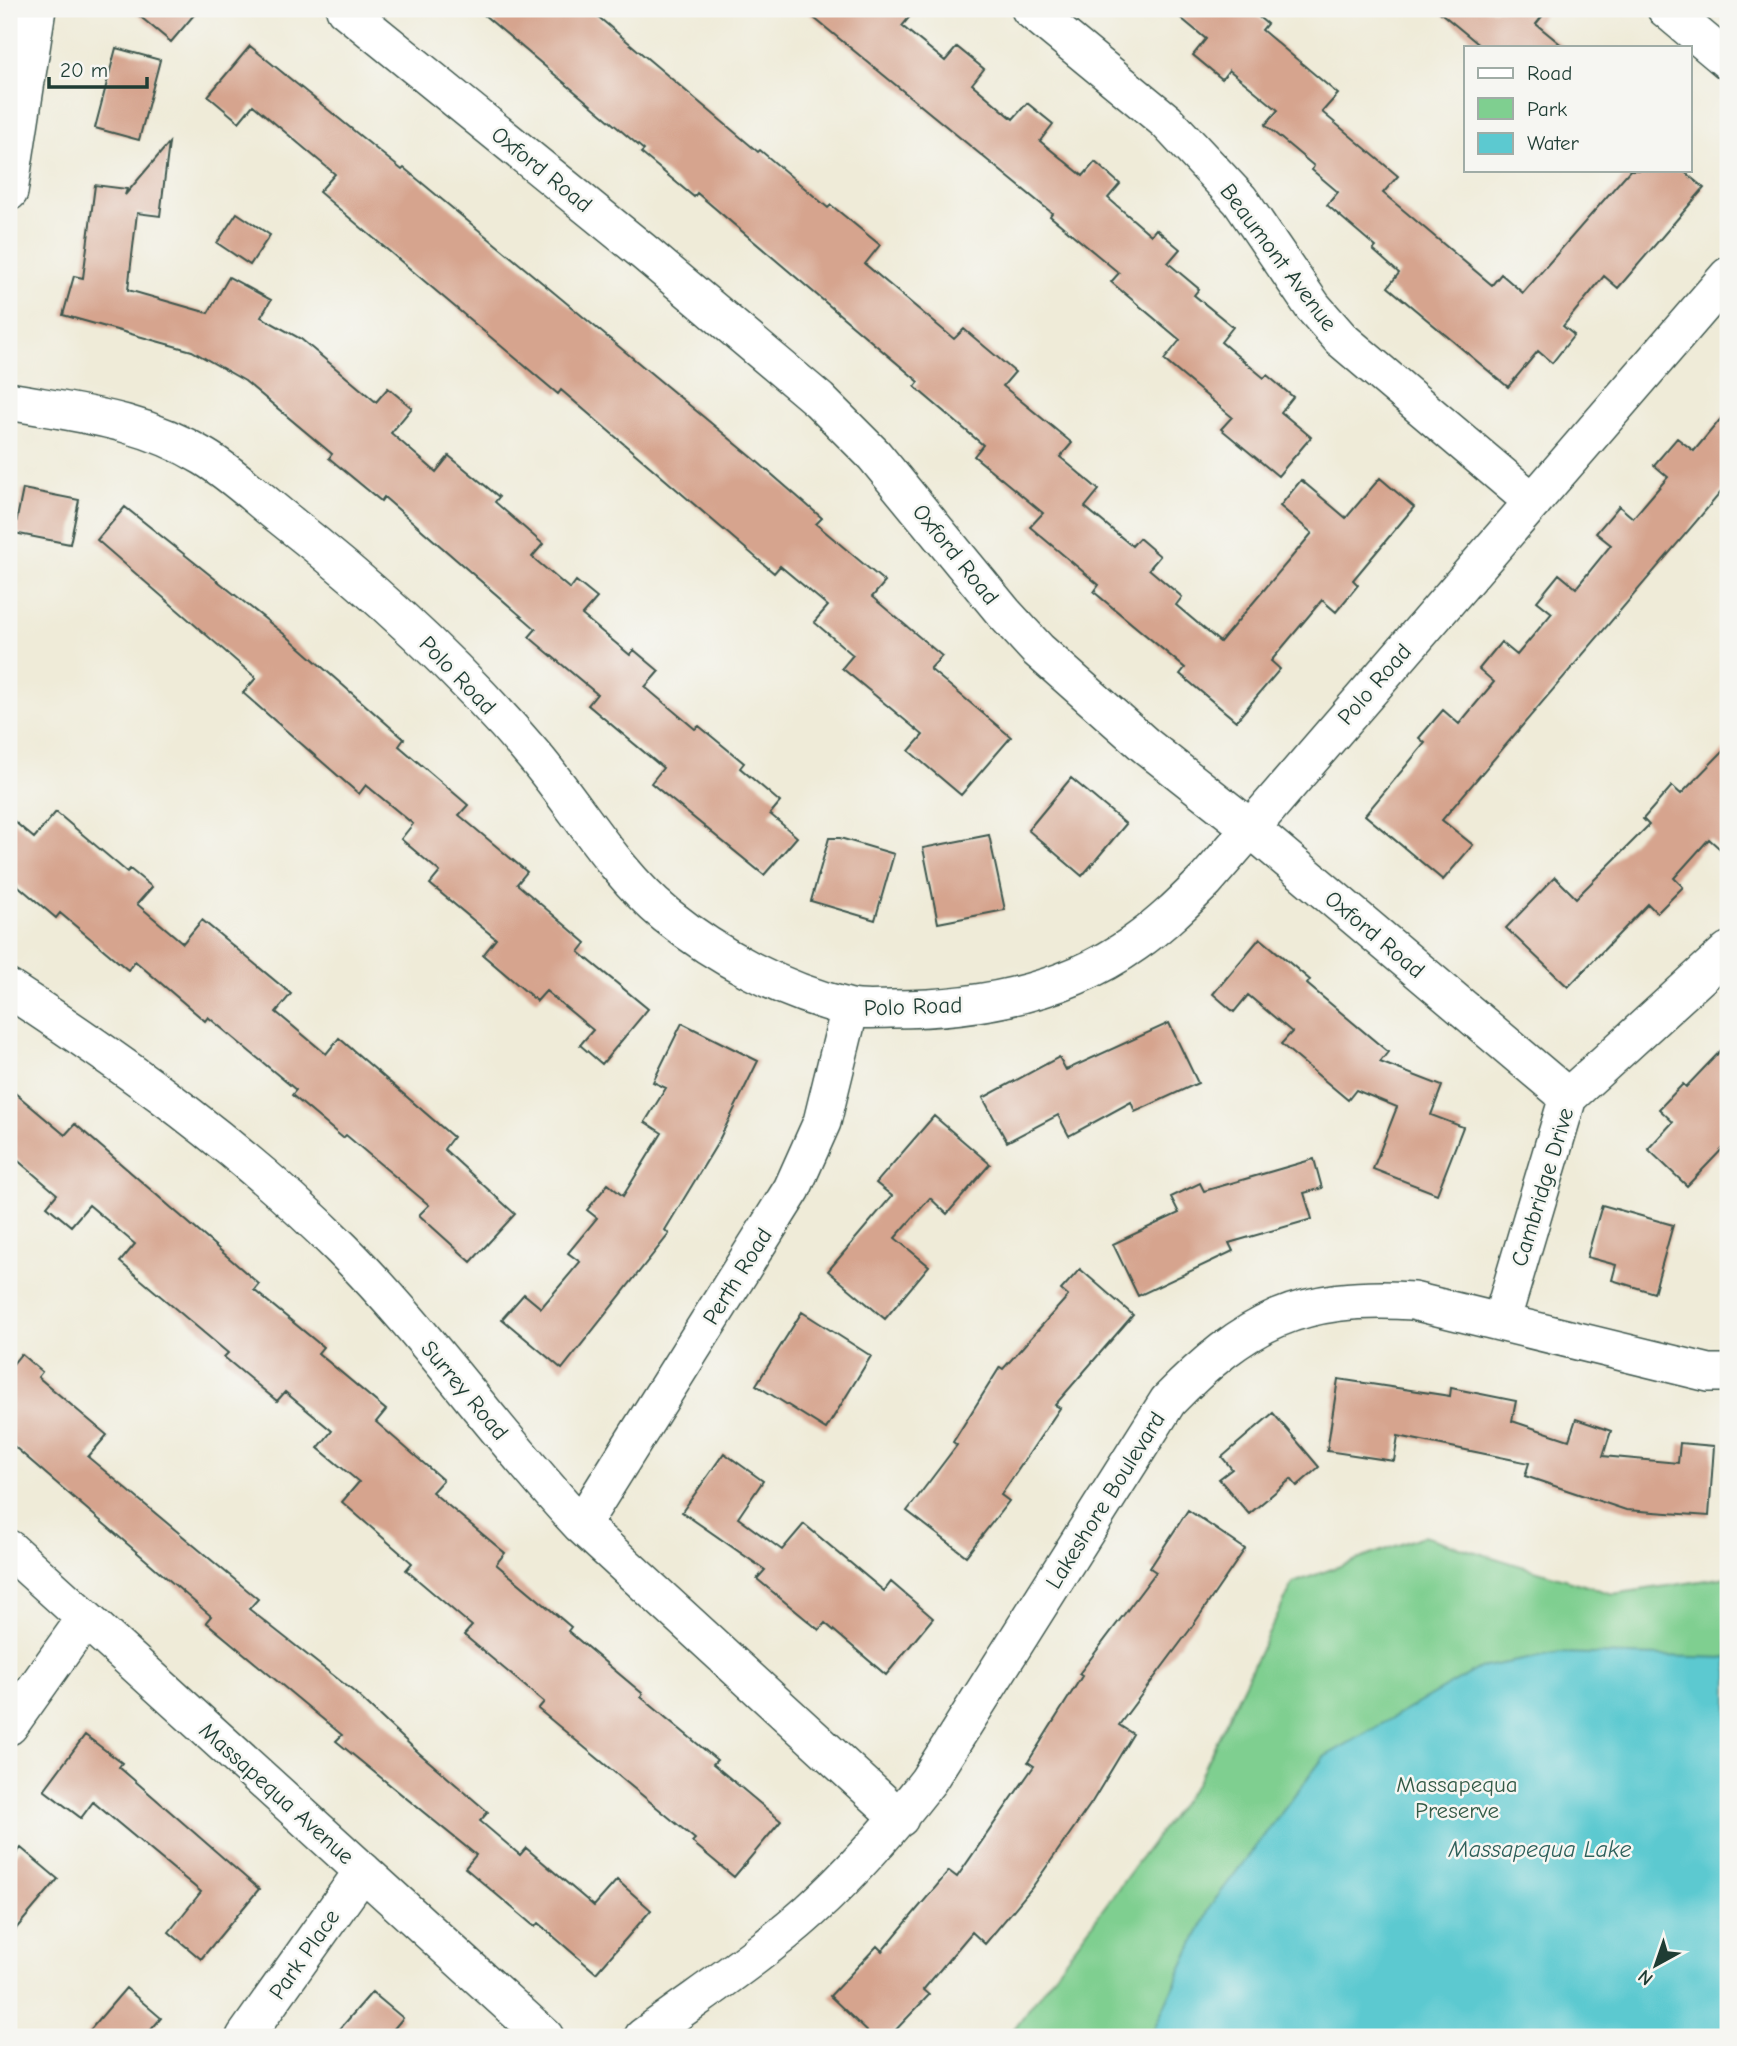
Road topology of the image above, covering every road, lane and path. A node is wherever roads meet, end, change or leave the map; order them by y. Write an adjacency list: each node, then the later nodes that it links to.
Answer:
1 (37, 9): 6 (street)
2 (345, 9): 10 (street, Oxford Road)
3 (1030, 9): 9 (street, Beaumont Avenue)
4 (1666, 9): 5 (street)
5 (1728, 61)
6 (9, 192)
7 (1728, 276): 9 (street, Polo Road)
8 (9, 401): 13 (street, Polo Road)
9 (1533, 502): 10 (street, Polo Road)
10 (1249, 827): 13 (street, Polo Road); 14 (street, Oxford Road)
11 (1728, 951): 14 (street, Cambridge Drive)
12 (9, 989): 17 (street, Surrey Road)
13 (850, 1008): 17 (street, Perth Road)
14 (1568, 1097): 15 (street, Cambridge Drive)
15 (1501, 1322): 16 (street, Lakeshore Boulevard); 21 (street, Lakeshore Boulevard)
16 (1728, 1373)
17 (581, 1525): 21 (street, Surrey Road)
18 (9, 1549): 19 (street, Massapequa Avenue)
19 (85, 1619): 20 (street); 22 (street, Massapequa Avenue)
20 (9, 1726)
21 (900, 1818): 25 (street, Lakeshore Boulevard)
22 (362, 1871): 23 (street, Park Place); 24 (street, Massapequa Avenue)
23 (245, 2037)
24 (545, 2037)
25 (643, 2037)

